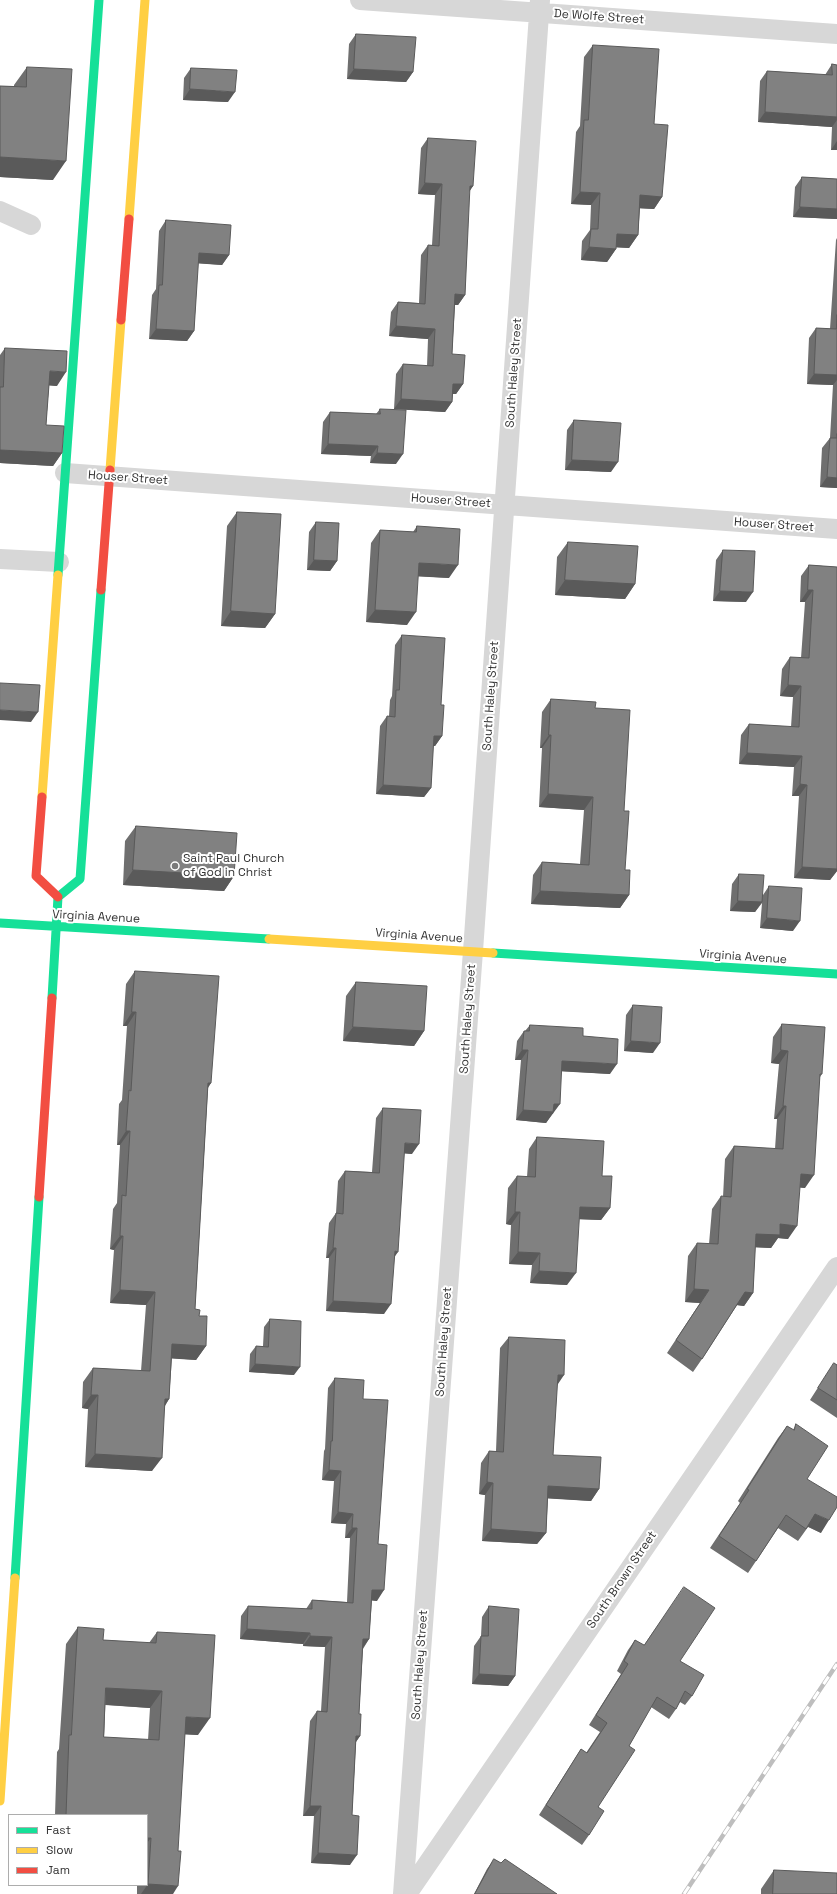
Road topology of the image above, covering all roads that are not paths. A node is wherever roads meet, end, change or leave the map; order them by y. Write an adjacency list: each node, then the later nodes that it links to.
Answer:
1 (99, 0): 8 (street)
2 (145, 0): 9 (street)
3 (360, 0): 4 (street, De Wolfe Street)
4 (540, 6): 5 (street, De Wolfe Street); 10 (street, South Haley Street)
5 (837, 34)
6 (0, 211): 7 (street)
7 (31, 225)
8 (65, 473): 9 (street, Houser Street); 13 (street)
9 (110, 477): 10 (street, Houser Street); 14 (street)
10 (505, 505): 11 (street, Houser Street); 17 (street, South Haley Street)
11 (837, 529)
12 (0, 559): 13 (street)
13 (58, 562): 14 (street)
14 (58, 897): 16 (street)
15 (0, 923): 16 (street, Virginia Avenue)
16 (56, 927): 17 (street, Virginia Avenue); 20 (street)
17 (473, 951): 18 (street, Virginia Avenue); 22 (street, South Haley Street)
18 (837, 974)
19 (837, 1267): 23 (street, South Brown Street)
20 (6, 1633): 21 (street)
21 (0, 1801)
22 (403, 1894)
23 (407, 1894)

